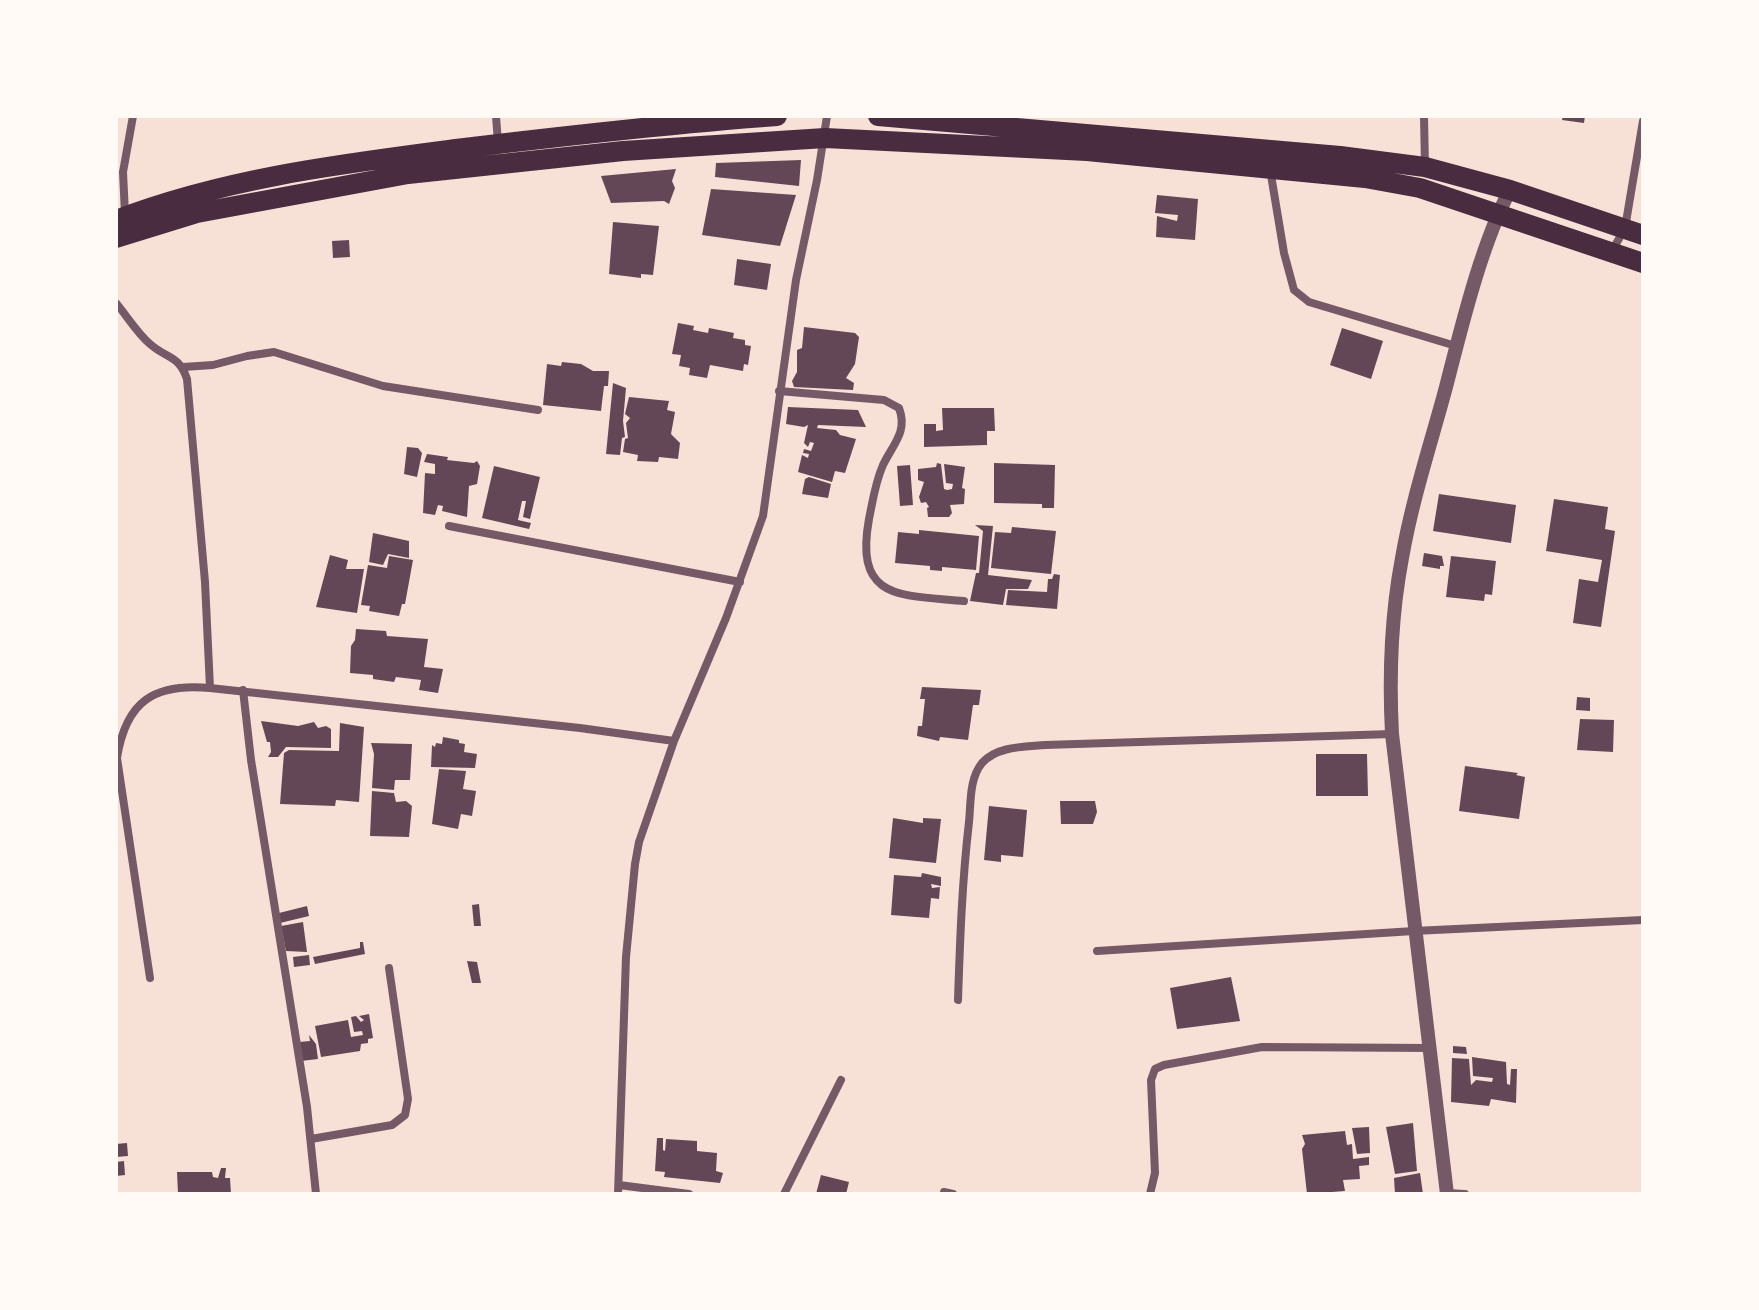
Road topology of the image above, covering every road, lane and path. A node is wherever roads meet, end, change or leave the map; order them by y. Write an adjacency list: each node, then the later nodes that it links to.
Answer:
1 (133, 116): 15 (street)
2 (496, 116): 9 (street)
3 (777, 116): 9 (main road)
4 (827, 116): 8 (street)
5 (878, 116): 10 (main road)
6 (1424, 116): 10 (street)
7 (1643, 121): 16 (street)
8 (825, 138): 9 (main road); 11 (main road); 23 (street)
9 (499, 154): 15 (main road); 17 (main road)
10 (1425, 167): 12 (street); 13 (main road)
11 (1270, 169): 12 (main road); 21 (street)
12 (1420, 188): 14 (main road)
13 (1510, 190): 14 (street); 16 (main road)
14 (1498, 214): 18 (main road); 21 (street)
15 (121, 218)
16 (1634, 231): 18 (street)
17 (116, 238)
18 (1612, 252): 19 (main road)
19 (1643, 263)
20 (116, 303): 22 (street)
21 (1456, 346): 30 (street)
22 (183, 367): 24 (street); 28 (street)
23 (779, 391): 26 (street); 27 (street)
24 (538, 410)
25 (449, 526): 26 (street)
26 (740, 582): 31 (street)
27 (964, 601)
28 (210, 688): 29 (street); 36 (street)
29 (243, 690): 31 (street); 40 (street)
30 (1392, 734): 33 (street); 37 (street)
31 (674, 741): 41 (street)
32 (1643, 920): 33 (street)
33 (1414, 931): 34 (street); 38 (street)
34 (1097, 951)
35 (389, 968): 40 (street)
36 (150, 978)
37 (958, 1000)
38 (1431, 1048): 45 (street); 46 (street)
39 (841, 1080): 44 (street)
40 (311, 1139): 42 (street)
41 (618, 1190): 43 (street)
42 (316, 1194)
43 (689, 1194)
44 (784, 1194)
45 (1150, 1194)
46 (1447, 1194): 47 (street)
47 (1465, 1194)

